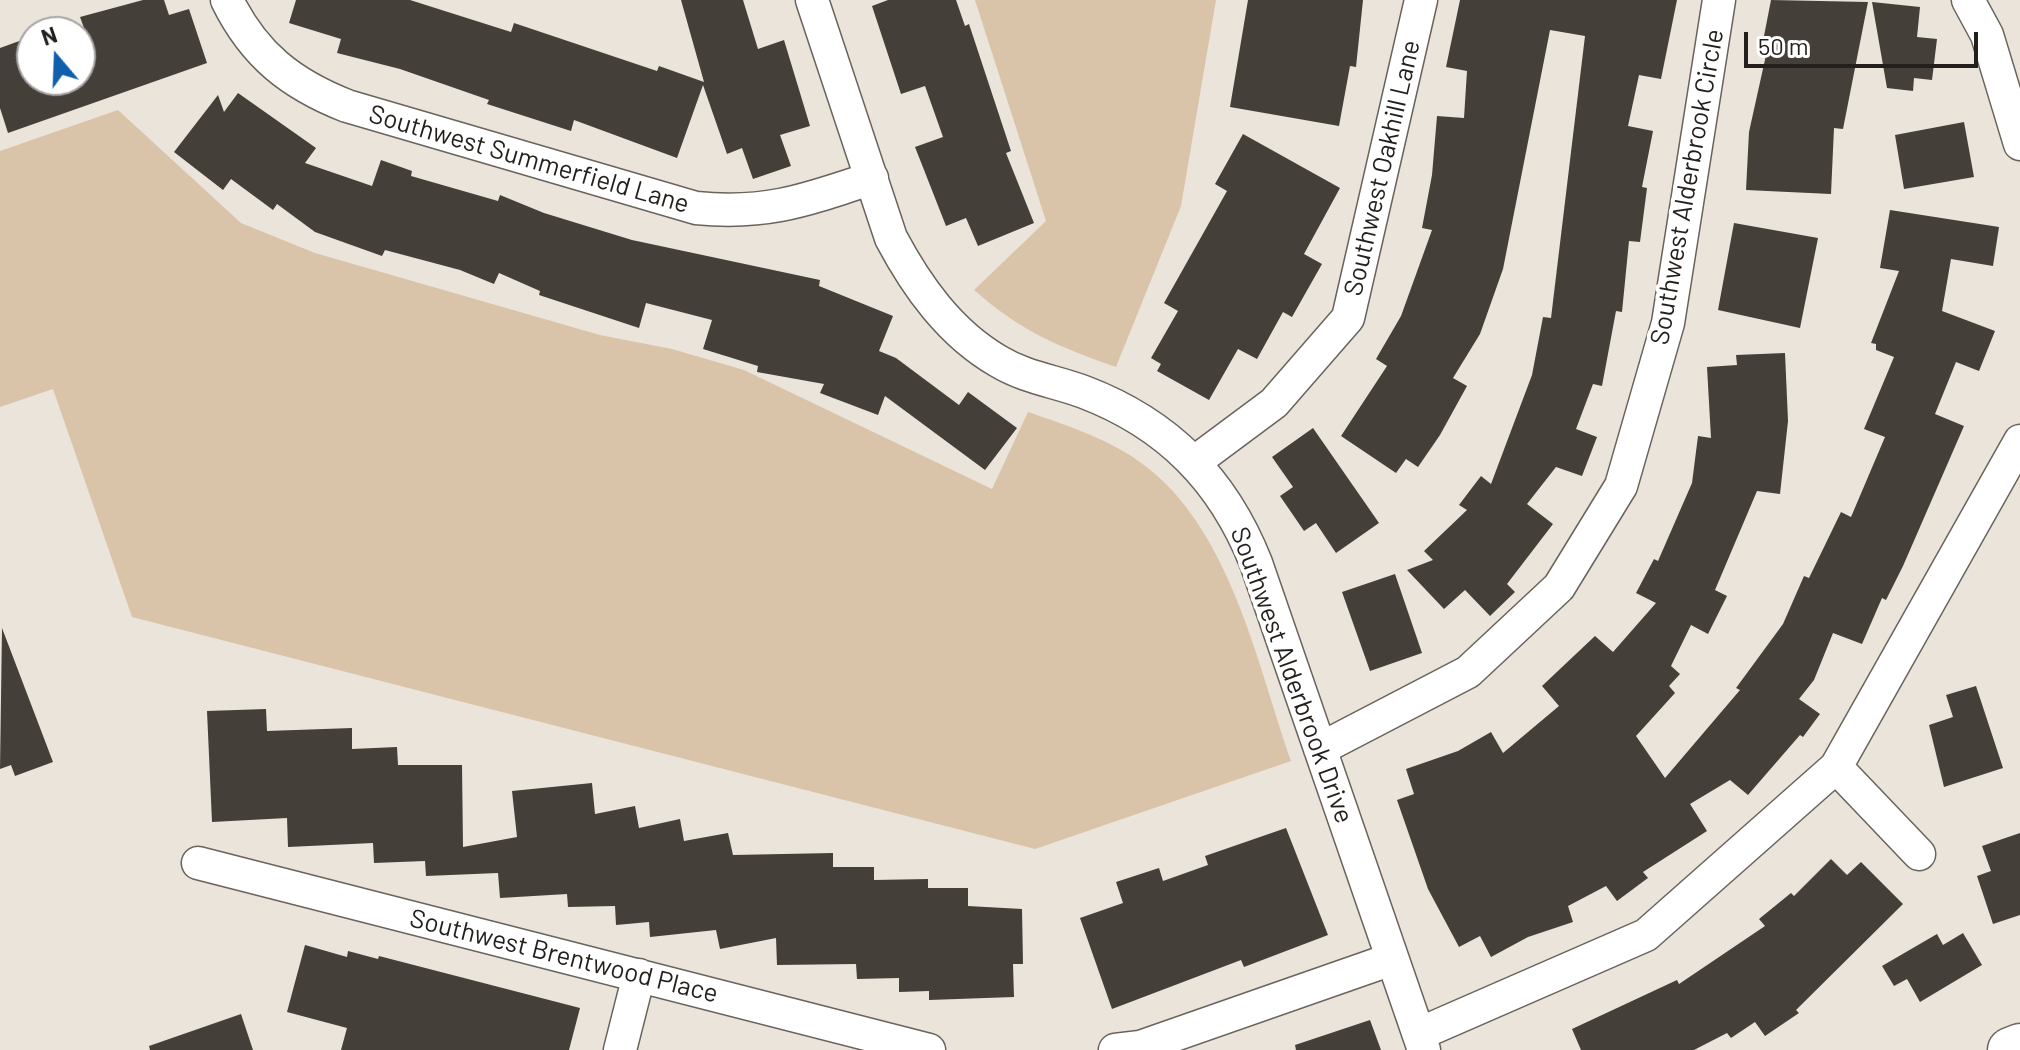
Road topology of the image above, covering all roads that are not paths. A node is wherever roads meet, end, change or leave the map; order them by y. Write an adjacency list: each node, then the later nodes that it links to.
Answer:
1 (227, 0): 7 (street, Southwest Summerfield Lane)
2 (812, 0): 7 (street, Southwest Alderbrook Drive)
3 (1421, 0): 9 (street, Southwest Oakhill Lane)
4 (1719, 0): 10 (street, Southwest Alderbrook Circle)
5 (1968, 0): 6 (street)
6 (2020, 144)
7 (872, 178): 9 (street, Southwest Alderbrook Drive)
8 (2020, 441): 11 (street)
9 (1196, 461): 10 (street, Southwest Alderbrook Drive)
10 (1320, 749): 14 (street, Southwest Alderbrook Drive)
11 (1836, 767): 12 (street); 16 (street)
12 (1919, 854)
13 (198, 863): 15 (street, Southwest Brentwood Place)
14 (1392, 959): 16 (street, Southwest Alderbrook Drive); 20 (street)
15 (639, 975): 18 (street); 19 (street, Southwest Brentwood Place)
16 (1421, 1042)
17 (2020, 1046): 21 (main road)
18 (620, 1050)
19 (929, 1050)
20 (1115, 1050)
21 (2010, 1050)

